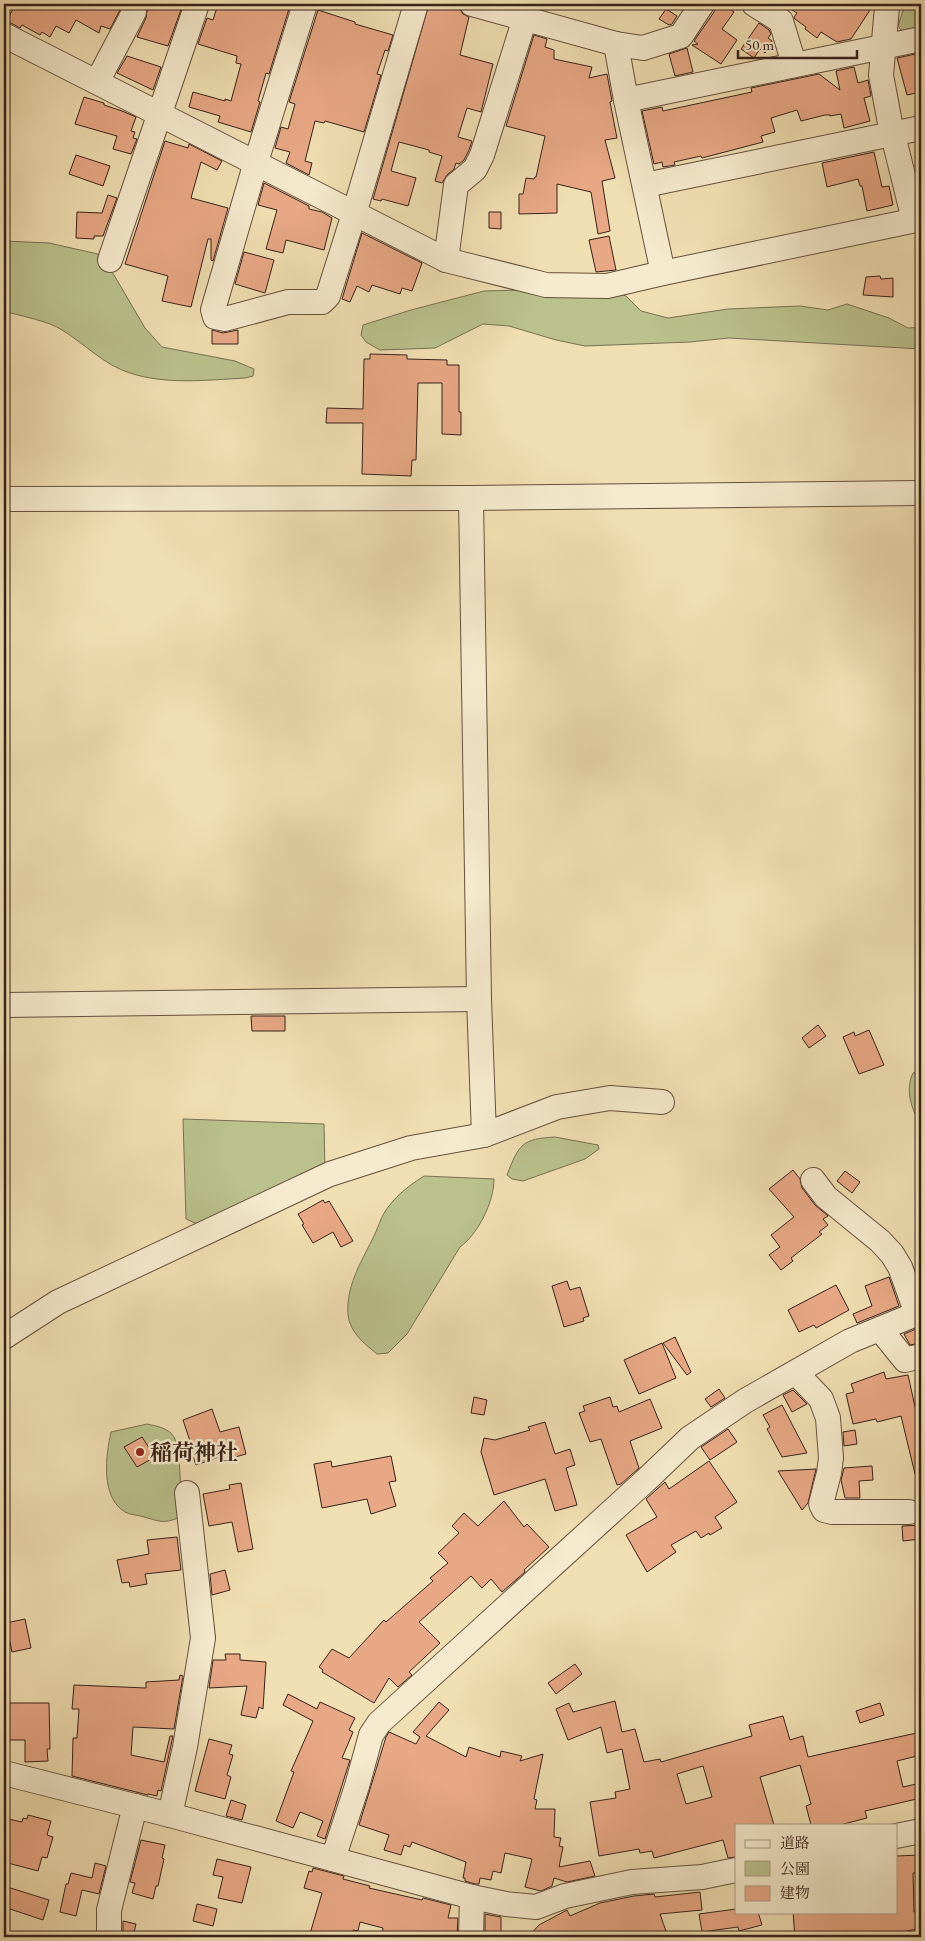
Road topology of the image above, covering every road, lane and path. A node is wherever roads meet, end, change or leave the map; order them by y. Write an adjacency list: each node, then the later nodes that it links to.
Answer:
1 (197, 4): 17 (street)
2 (305, 4): 20 (street)
3 (416, 4): 22 (street)
4 (702, 4): 12 (street)
5 (754, 4): 14 (street)
6 (888, 4): 13 (street)
7 (488, 6): 9 (street)
8 (134, 12): 15 (street)
9 (525, 18): 12 (street); 25 (street)
10 (4, 35): 15 (street)
11 (921, 39): 13 (street)
12 (616, 44): 16 (street)
13 (882, 47): 14 (street); 19 (street)
14 (794, 64): 16 (street)
15 (97, 82): 17 (street)
16 (626, 100): 21 (street)
17 (158, 114): 20 (street); 24 (street)
18 (921, 128): 19 (street)
19 (893, 134): 21 (street); 23 (street)
20 (256, 162): 22 (street); 22 (street)
21 (644, 185): 26 (street)
22 (354, 214): 25 (street)
23 (918, 219): 26 (street)
24 (110, 260)
25 (446, 260): 26 (street)
26 (663, 273)
27 (921, 493): 28 (street)
28 (471, 498): 29 (street); 30 (street)
29 (4, 500)
30 (479, 999): 31 (street); 33 (street)
31 (4, 1005)
32 (662, 1102): 33 (street)
33 (484, 1135): 37 (street)
34 (813, 1180): 35 (street)
35 (919, 1313): 36 (street)
36 (880, 1329): 38 (street); 39 (street)
37 (4, 1337)
38 (921, 1356)
39 (796, 1373): 41 (street); 47 (street)
40 (187, 1493): 44 (street)
41 (909, 1512)
42 (4, 1773): 43 (street)
43 (135, 1806): 44 (street); 50 (street)
44 (170, 1815): 47 (street)
45 (921, 1834): 46 (street)
46 (898, 1836)
47 (333, 1859): 49 (street)
48 (735, 1870): 49 (street)
49 (472, 1897): 51 (street)
50 (109, 1937)
51 (472, 1937)

